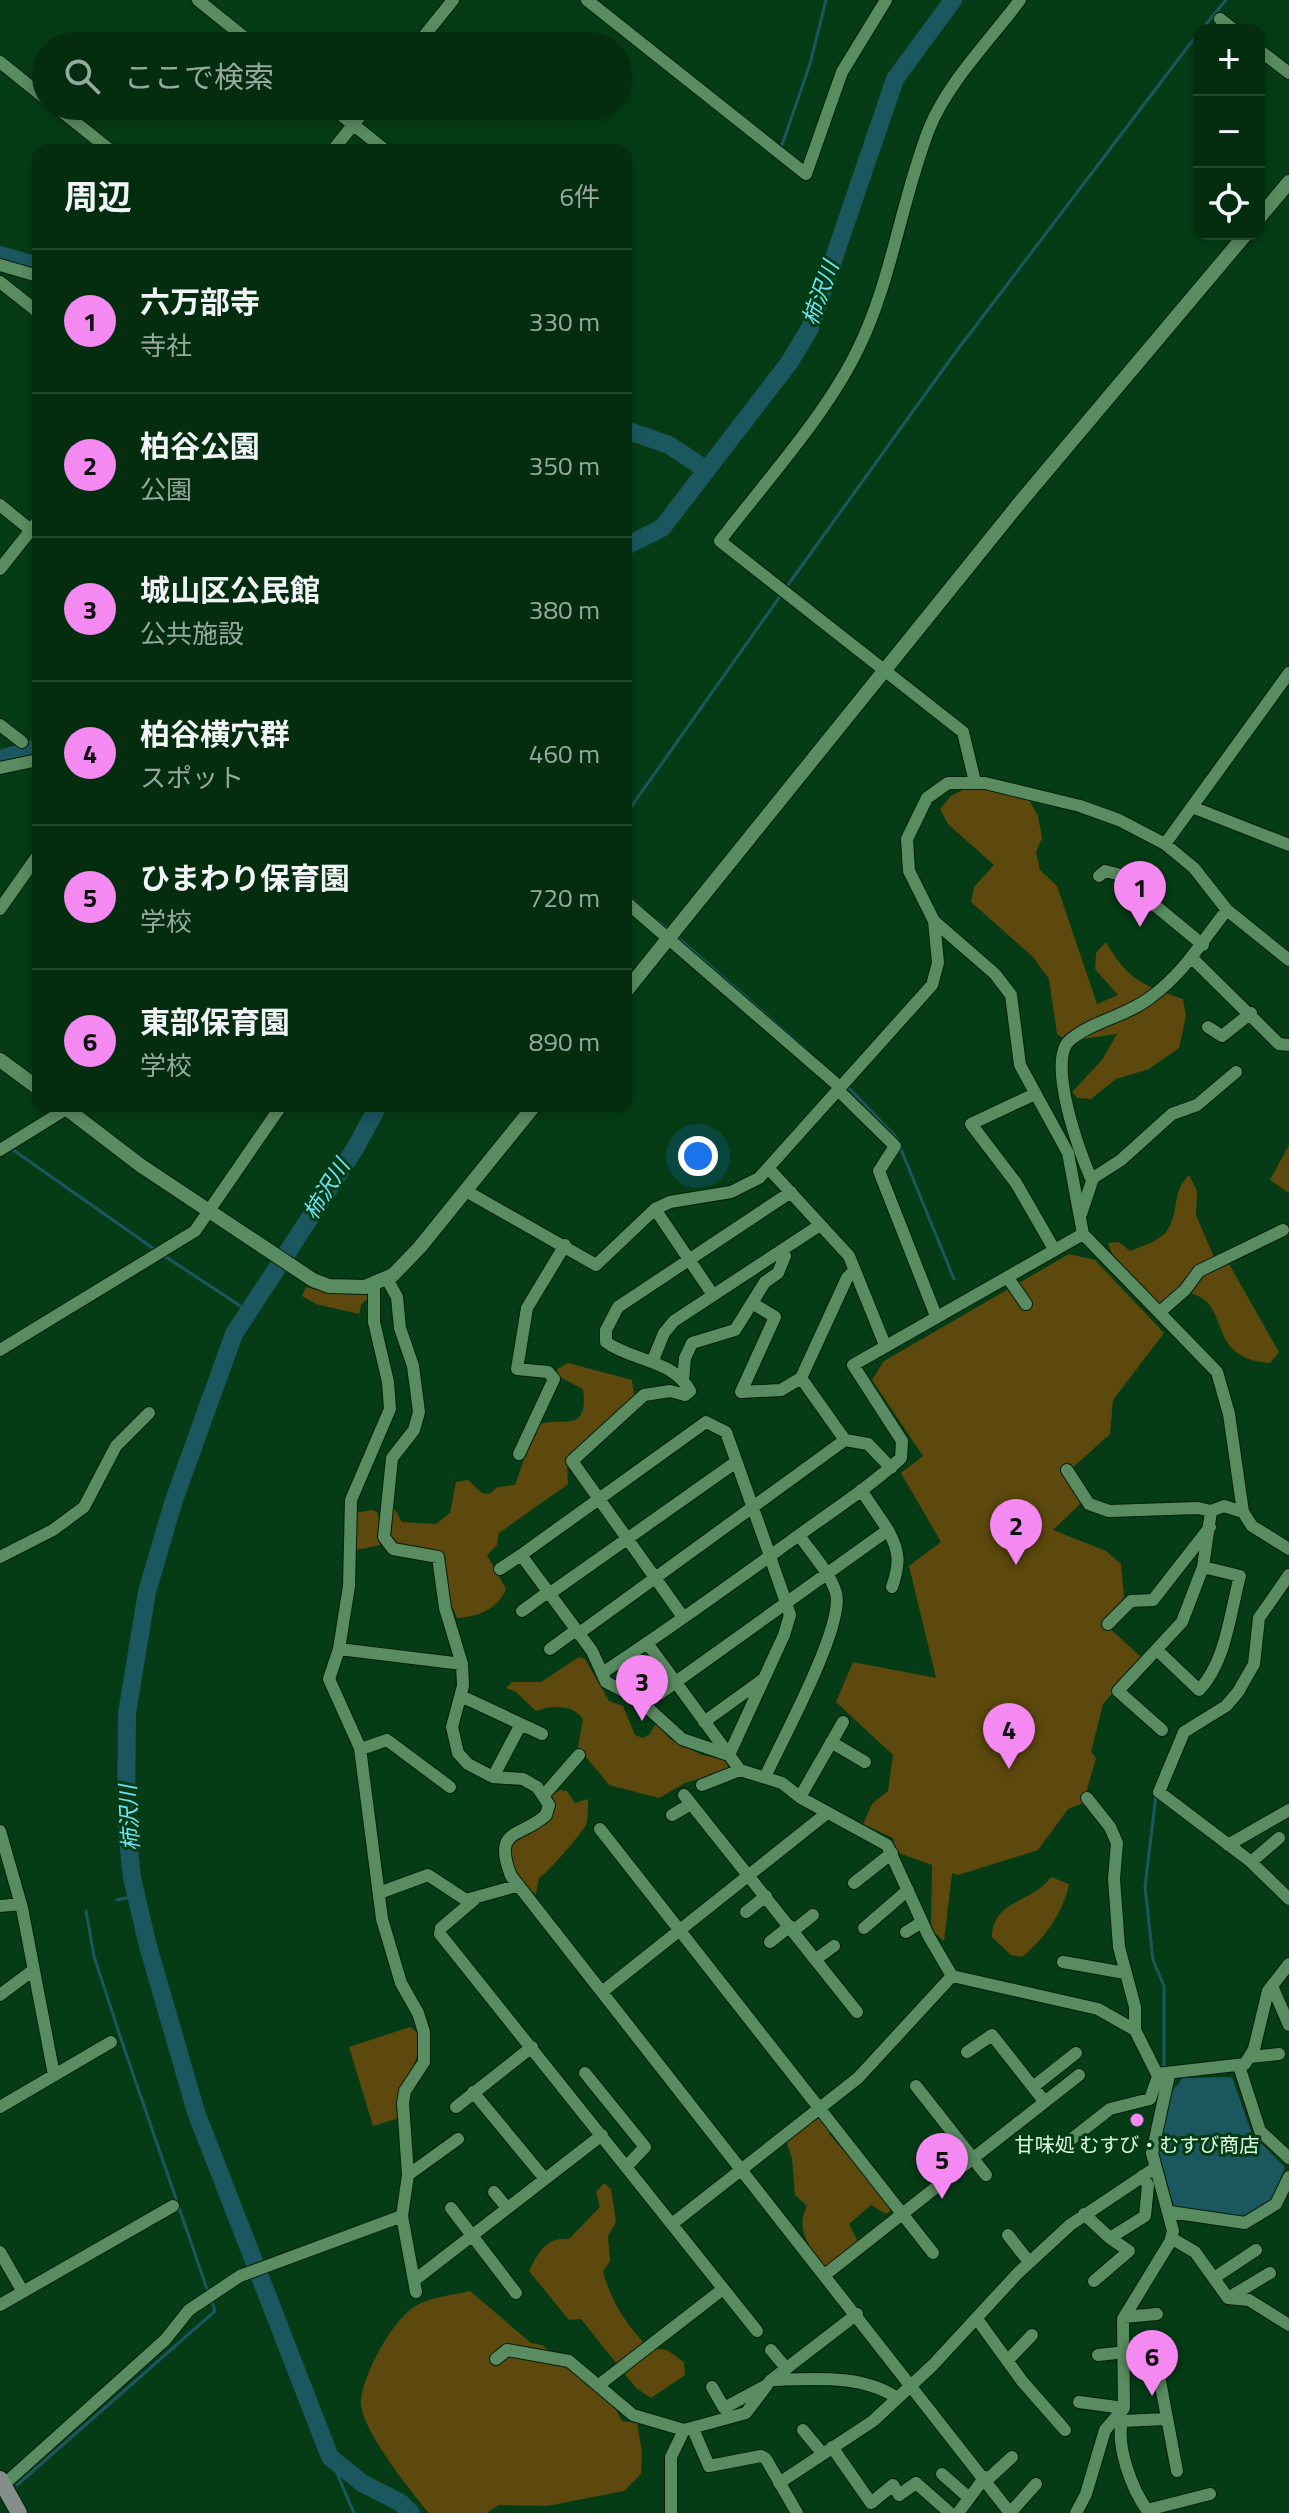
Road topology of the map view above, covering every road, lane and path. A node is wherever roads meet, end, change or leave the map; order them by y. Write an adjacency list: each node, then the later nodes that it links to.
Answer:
1 (198, 0): 8 (street)
2 (453, 0): 9 (street)
3 (587, 0): 10 (street)
4 (1020, 0): 34 (street)
5 (879, 2): 11 (street)
6 (1220, 19): 7 (street)
7 (1226, 24)
8 (238, 32)
9 (427, 32)
10 (627, 32)
11 (632, 36)
12 (1265, 55): 14 (street)
13 (0, 62): 15 (street)
14 (1289, 73)
15 (32, 88)
16 (72, 120): 20 (street)
17 (347, 120): 19 (street)
18 (357, 120): 19 (street)
19 (353, 125): 21 (street); 22 (street)
20 (102, 144)
21 (338, 144)
22 (377, 144)
23 (1289, 182): 24 (street)
24 (1265, 211)
25 (1241, 240): 34 (street)
26 (0, 265): 27 (street)
27 (32, 274)
28 (0, 282): 29 (street)
29 (32, 307)
30 (0, 505): 31 (street)
31 (32, 526)
32 (32, 533): 33 (street)
33 (0, 569)
34 (884, 673): 40 (street); 50 (street)
35 (1289, 673): 41 (street)
36 (0, 725): 37 (street)
37 (22, 742)
38 (32, 761): 39 (street)
39 (0, 768)
40 (975, 782): 42 (street); 49 (street)
41 (1192, 807): 42 (street); 43 (street)
42 (1165, 844): 48 (street)
43 (1289, 845)
44 (32, 864): 47 (street)
45 (1099, 876): 51 (street)
46 (632, 907): 50 (street)
47 (0, 909)
48 (1227, 910): 51 (street); 53 (street)
49 (934, 921): 61 (street); 62 (street)
50 (668, 938): 54 (street); 61 (street)
51 (1203, 945): 52 (street)
52 (1193, 959): 55 (street); 69 (street)
53 (1289, 960)
54 (632, 983)
55 (1251, 1013): 56 (street); 57 (street)
56 (1208, 1027)
57 (1289, 1045)
58 (0, 1060): 60 (street)
59 (1236, 1072): 69 (street)
60 (32, 1084)
61 (840, 1089): 68 (street); 89 (street)
62 (1035, 1094): 74 (street); 79 (street)
63 (60, 1112): 67 (street)
64 (74, 1112): 73 (street)
65 (277, 1112): 73 (street)
66 (529, 1112): 70 (street)
67 (0, 1150)
68 (770, 1170): 71 (street); 72 (street)
69 (1092, 1180): 74 (street)
70 (466, 1191): 78 (street); 84 (street)
71 (791, 1192): 75 (street); 81 (street)
72 (655, 1209): 78 (street); 81 (street)
73 (207, 1211): 84 (street); 91 (street)
74 (1080, 1218): 77 (street)
75 (820, 1225): 80 (street); 82 (street)
76 (1283, 1230): 88 (street)
77 (1083, 1234): 79 (street); 88 (street)
78 (565, 1245): 97 (street)
79 (1054, 1249): 83 (street)
80 (779, 1252): 85 (street); 86 (street)
81 (690, 1260): 85 (street); 92 (street)
82 (855, 1270): 90 (street); 93 (street)
83 (1008, 1278): 87 (street); 89 (street)
84 (381, 1282): 127 (street); 130 (street)
85 (713, 1295): 92 (street)
86 (752, 1303): 93 (street); 94 (street)
87 (1026, 1304)
88 (1161, 1311): 105 (street)
89 (936, 1316): 90 (street)
90 (885, 1345): 99 (street)
91 (0, 1350)
92 (653, 1360): 94 (street)
93 (801, 1378): 96 (street)
94 (683, 1381): 102 (street)
95 (149, 1413): 113 (street)
96 (845, 1440): 99 (street); 103 (street)
97 (519, 1454)
98 (736, 1462): 102 (street); 103 (street); 109 (street)
99 (891, 1468): 101 (street)
100 (1067, 1470): 104 (street)
101 (861, 1490): 107 (street); 108 (street)
102 (598, 1500): 109 (street); 111 (street)
103 (752, 1507): 112 (street); 118 (street)
104 (1211, 1511): 105 (street); 106 (street)
105 (1243, 1512): 110 (street)
106 (1210, 1527): 114 (street); 124 (street)
107 (888, 1530): 117 (street); 119 (street)
108 (799, 1535): 112 (street); 117 (street)
109 (628, 1539): 118 (street); 120 (street)
110 (1289, 1549)
111 (521, 1555): 115 (street); 120 (street)
112 (770, 1556): 121 (street); 123 (street)
113 (0, 1557)
114 (1203, 1567): 129 (street); 129 (street)
115 (500, 1569)
116 (1289, 1575): 160 (street)
117 (827, 1576): 121 (street); 148 (street)
118 (656, 1578): 123 (street); 125 (street)
119 (892, 1587)
120 (548, 1593): 122 (street); 125 (street)
121 (786, 1603): 132 (street); 133 (street)
122 (522, 1611)
123 (683, 1617): 126 (street)
124 (1108, 1624)
125 (577, 1632): 128 (street); 131 (street)
126 (647, 1643): 131 (street); 133 (street)
127 (339, 1649): 130 (street); 142 (street)
128 (550, 1649)
129 (1157, 1650): 139 (street)
130 (462, 1664): 135 (street)
131 (602, 1673): 144 (street)
132 (764, 1679): 136 (street); 144 (street)
133 (675, 1683): 134 (street); 136 (street)
134 (659, 1694)
135 (461, 1696): 138 (street); 147 (street)
136 (704, 1722): 144 (street)
137 (843, 1722): 141 (street)
138 (521, 1724): 140 (street); 147 (street)
139 (1162, 1730)
140 (542, 1734)
141 (831, 1742): 145 (street); 152 (street)
142 (361, 1749): 150 (street); 167 (street)
143 (579, 1755): 151 (street)
144 (729, 1755): 146 (street)
145 (865, 1762)
146 (740, 1770): 148 (street); 149 (street)
147 (493, 1777): 151 (street)
148 (765, 1777): 152 (street)
149 (702, 1785)
150 (450, 1787)
151 (544, 1795): 165 (street)
152 (800, 1797): 155 (street)
153 (1087, 1798): 186 (street)
154 (1289, 1810): 160 (street)
155 (827, 1813): 161 (street); 163 (street)
156 (672, 1815): 163 (street)
157 (600, 1829): 179 (street)
158 (0, 1831): 171 (street)
159 (1279, 1838): 162 (street)
160 (1228, 1845): 162 (street)
161 (892, 1853): 164 (street); 166 (street)
162 (1251, 1862): 169 (street)
163 (750, 1875): 168 (street); 179 (street)
164 (854, 1883)
165 (516, 1886): 170 (street); 189 (street)
166 (908, 1890): 175 (street); 177 (street)
167 (379, 1893): 170 (street); 221 (street)
168 (766, 1896): 173 (street); 176 (street)
169 (1289, 1899)
170 (474, 1900): 195 (street)
171 (21, 1904): 172 (street); 185 (street)
172 (0, 1906)
173 (746, 1912)
174 (813, 1915): 176 (street)
175 (922, 1922): 178 (street); 187 (street)
176 (792, 1928): 180 (street); 182 (street)
177 (864, 1928)
178 (906, 1932)
179 (679, 1933): 189 (street); 211 (street)
180 (770, 1942)
181 (834, 1946): 182 (street)
182 (816, 1959): 191 (street)
183 (1063, 1962): 186 (street)
184 (1289, 1964): 188 (street)
185 (32, 1971): 190 (street); 203 (street)
186 (1125, 1973): 193 (street)
187 (952, 1976): 193 (street); 211 (street)
188 (1272, 1986): 192 (street); 199 (street)
189 (602, 1992): 220 (street)
190 (0, 1995)
191 (857, 2012)
192 (1289, 2025)
193 (1135, 2030): 202 (street)
194 (111, 2042): 203 (street)
195 (532, 2047): 207 (street); 212 (street)
196 (967, 2052): 206 (street)
197 (1076, 2053): 206 (street)
198 (1279, 2054): 199 (street)
199 (1250, 2057): 200 (street)
200 (1239, 2066): 202 (street); 216 (street)
201 (585, 2073): 218 (street)
202 (1164, 2074): 213 (street); 219 (street)
203 (54, 2075): 209 (street)
204 (1079, 2075): 208 (street)
205 (916, 2086): 215 (street)
206 (1033, 2087): 208 (street)
207 (473, 2092): 210 (street); 225 (street)
208 (1044, 2101): 215 (street)
209 (0, 2107)
210 (456, 2107)
211 (820, 2109): 220 (street); 231 (street)
212 (602, 2135): 218 (street); 225 (street)
213 (1073, 2138)
214 (458, 2139): 221 (street)
215 (972, 2158): 222 (street); 226 (street)
216 (1289, 2158)
217 (925, 2165): 226 (street)
218 (627, 2166): 235 (street)
219 (1155, 2168): 223 (street); 232 (street)
220 (743, 2169): 235 (street); 245 (street)
221 (408, 2175): 234 (street)
222 (986, 2175)
223 (1142, 2176): 233 (street); 238 (street)
224 (1289, 2177): 232 (street)
225 (545, 2179): 230 (street)
226 (939, 2183): 231 (street)
227 (494, 2192): 230 (street)
228 (173, 2206): 249 (street)
229 (451, 2208): 236 (street)
230 (507, 2208): 236 (street)
231 (902, 2212): 242 (street); 245 (street)
232 (1170, 2212): 239 (street)
233 (1084, 2214): 238 (street); 243 (street)
234 (402, 2216): 236 (street); 283 (street)
235 (672, 2224): 248 (street)
236 (474, 2235): 250 (street)
237 (1008, 2235): 243 (street)
238 (1110, 2238): 247 (street)
239 (1171, 2238): 246 (street); 255 (street)
240 (1256, 2250): 246 (street)
241 (0, 2252): 249 (street)
242 (933, 2253)
243 (1029, 2262): 256 (street)
244 (1270, 2273): 251 (street)
245 (826, 2274): 253 (street)
246 (1214, 2278): 251 (street)
247 (1094, 2281)
248 (723, 2289): 258 (street); 267 (street)
249 (23, 2292): 252 (street)
250 (516, 2293)
251 (1228, 2298): 257 (street)
252 (0, 2305)
253 (857, 2314): 265 (street); 268 (street)
254 (1157, 2314): 255 (street)
255 (1124, 2317): 261 (street)
256 (977, 2319): 264 (street); 268 (street)
257 (1289, 2325)
258 (757, 2331)
259 (1032, 2335): 264 (street)
260 (771, 2350): 265 (street)
261 (1124, 2353): 262 (street); 272 (street); 273 (street)
262 (1098, 2355)
263 (496, 2359): 267 (street)
264 (1007, 2361): 276 (street)
265 (786, 2368): 266 (street)
266 (768, 2383): 269 (street); 270 (street); 274 (street)
267 (599, 2385): 274 (street)
268 (913, 2385): 270 (street); 281 (street)
269 (712, 2387)
270 (897, 2398): 277 (street)
271 (1079, 2402): 272 (street)
272 (1121, 2415): 273 (street); 285 (street); 293 (street)
273 (1167, 2419): 279 (street)
274 (689, 2430): 282 (street); 288 (street)
275 (803, 2430): 277 (street)
276 (1065, 2430)
277 (827, 2450): 282 (street); 290 (street)
278 (1012, 2457): 281 (street)
279 (1177, 2471)
280 (942, 2474): 286 (street)
281 (986, 2479): 286 (street); 292 (street)
282 (779, 2483): 289 (street)
283 (1, 2484): 287 (main road)
284 (1036, 2484): 292 (street)
285 (1210, 2494)
286 (969, 2498): 291 (street)
287 (19, 2513)
288 (671, 2513)
289 (797, 2513)
290 (950, 2513)
291 (958, 2513)
292 (1010, 2513)
293 (1076, 2513)

